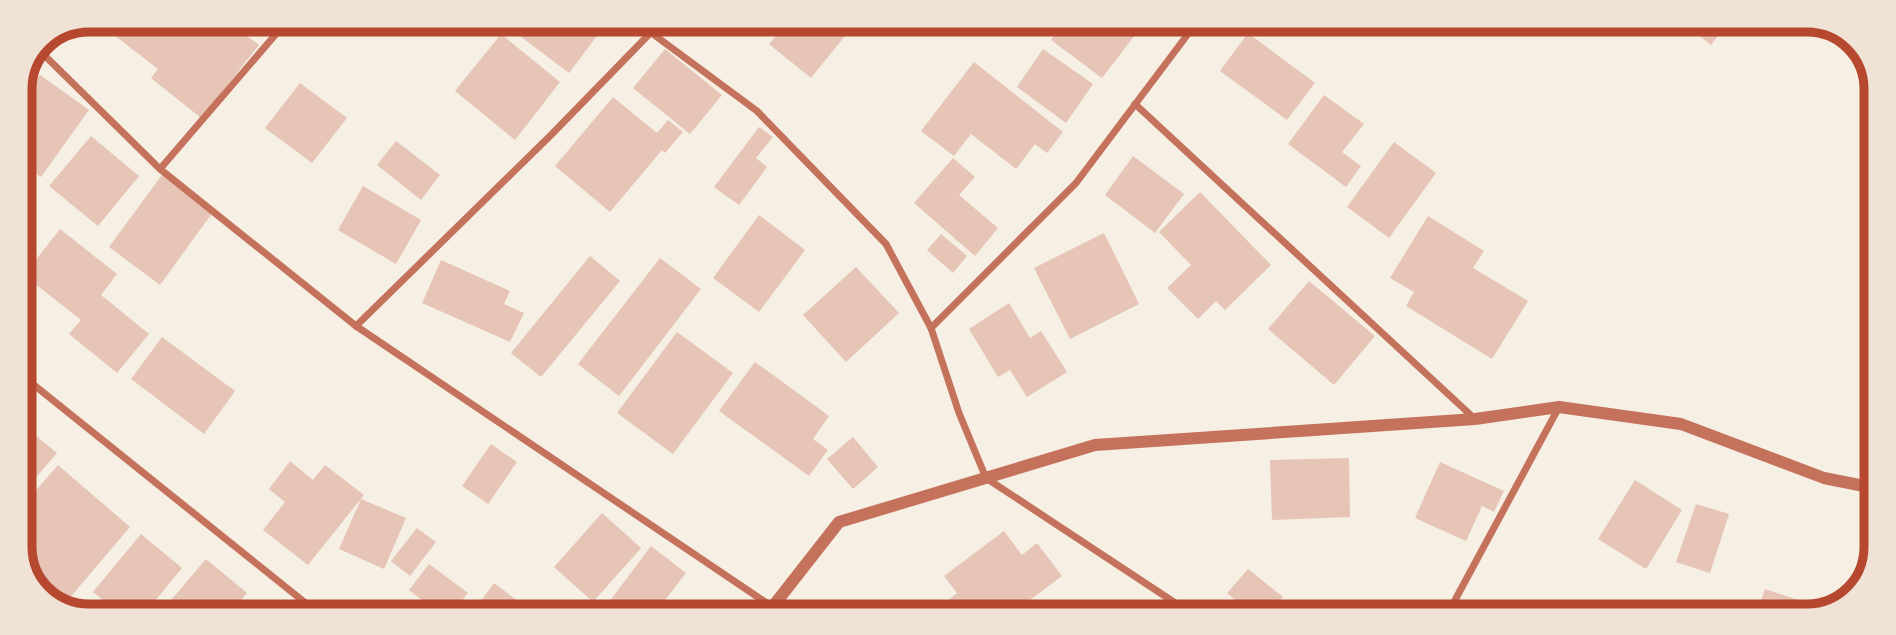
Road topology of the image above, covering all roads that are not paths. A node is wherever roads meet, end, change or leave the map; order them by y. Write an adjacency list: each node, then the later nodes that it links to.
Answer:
1 (278, 32): 6 (street)
2 (1189, 32): 5 (street)
3 (650, 33): 7 (street); 8 (street)
4 (43, 54): 6 (street)
5 (1135, 104): 8 (street); 11 (street)
6 (160, 169): 7 (street)
7 (356, 326): 15 (street)
8 (931, 328): 12 (street)
9 (32, 383): 14 (street)
10 (1559, 407): 11 (street); 13 (street); 18 (street)
11 (1475, 419): 12 (street)
12 (986, 478): 16 (street); 17 (street)
13 (1864, 486)
14 (307, 604)
15 (764, 604)
16 (779, 604)
17 (1177, 604)
18 (1453, 604)

